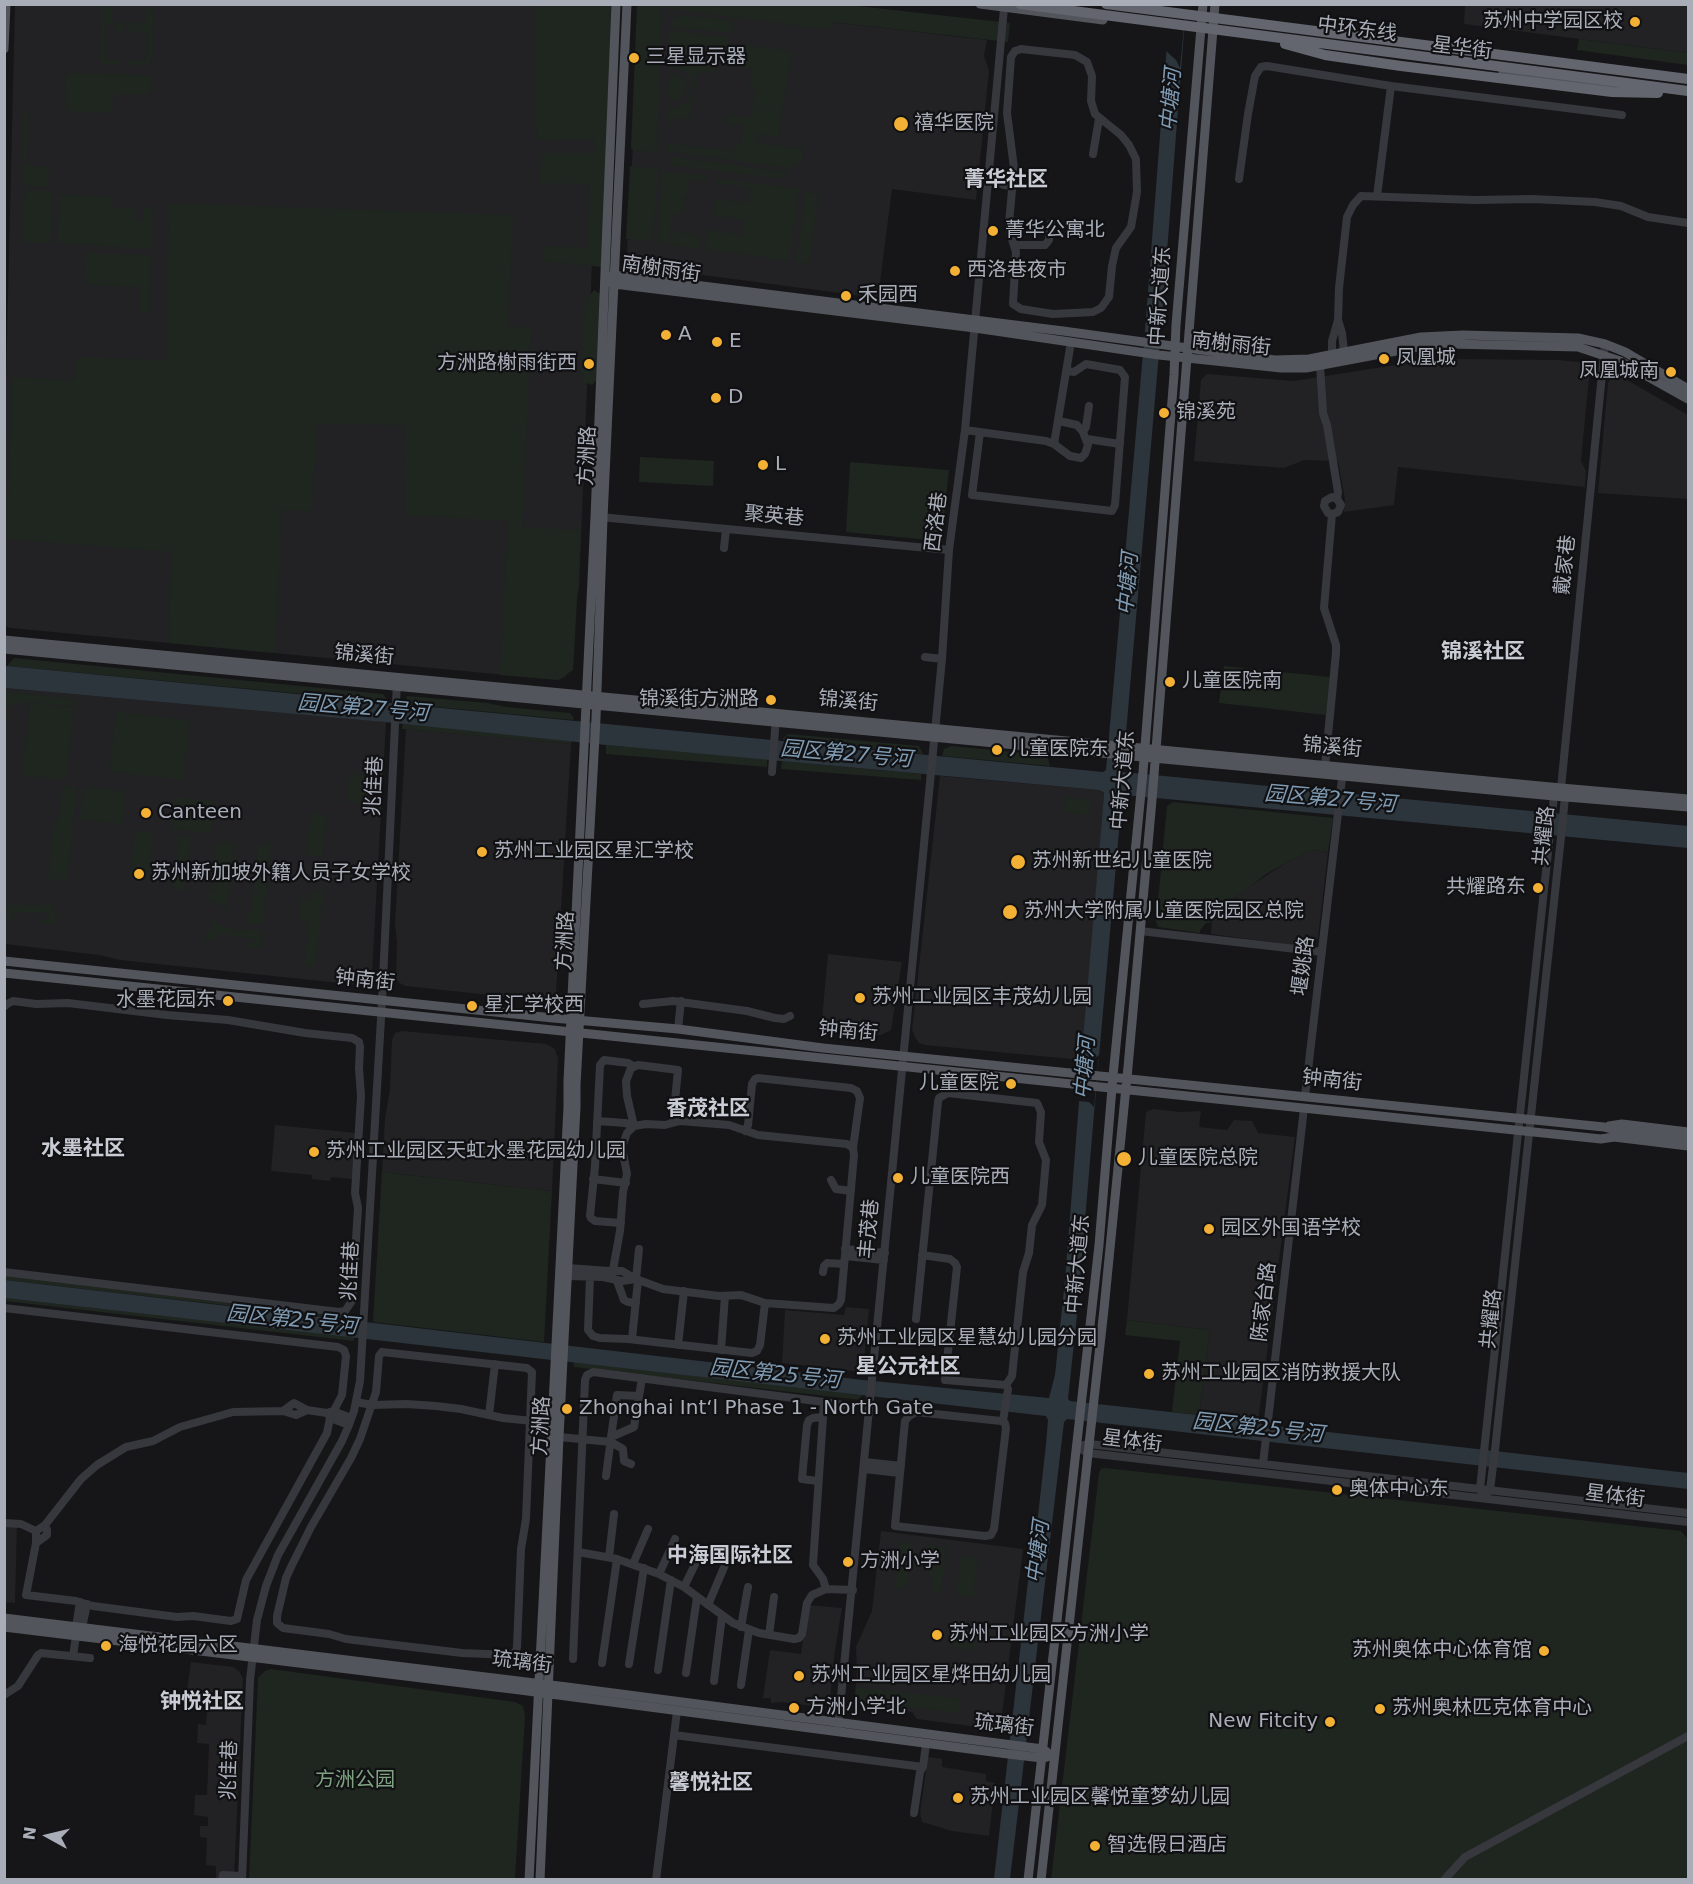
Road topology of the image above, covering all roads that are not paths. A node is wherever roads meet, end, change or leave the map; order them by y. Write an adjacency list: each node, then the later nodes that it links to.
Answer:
1 (6, 4): 14 (main road)
2 (616, 4): 29 (main road, 方洲路)
3 (627, 4): 29 (main road, 方洲路)
4 (980, 4): 8 (main road, 星华街)
5 (1020, 4): 18 (highway, 中环东线)
6 (1106, 4): 16 (highway, 中环东线)
7 (1146, 4): 9 (main road, 星华街)
8 (1004, 8): 11 (main road, 星华街); 23 (street, 西洛巷)
9 (1203, 8): 10 (main road, 星华街); 11 (main road, 中新大道东)
10 (1215, 9): 12 (main road, 中新大道东); 15 (main road, 星华街)
11 (1201, 33): 12 (main road, 星华街); 35 (main road, 中新大道东)
12 (1212, 34): 13 (main road, 星华街); 37 (main road, 中新大道东)
13 (1280, 43): 18 (main road, 星华街); 18 (highway)
14 (4, 49)
15 (1689, 74)
16 (1689, 80)
17 (1391, 86): 19 (street); 22 (street); 25 (street)
18 (1689, 93)
19 (1622, 115)
20 (1099, 119): 21 (street); 24 (street); 28 (street)
21 (1093, 154)
22 (1239, 178)
23 (989, 179): 24 (street); 31 (street, 西洛巷)
24 (1013, 182): 28 (street)
25 (1377, 196): 27 (street); 30 (street)
26 (1051, 223): 28 (street)
27 (1689, 223)
28 (1014, 245)
29 (611, 279): 31 (main road, 南榭雨街); 52 (main road, 方洲路)
30 (1338, 320): 36 (street); 38 (street)
31 (975, 324): 32 (main road, 南榭雨街); 33 (main road, 南榭雨街); 45 (street, 西洛巷)
32 (1071, 342): 33 (main road, 南榭雨街); 40 (street)
33 (1142, 348): 35 (main road, 南榭雨街)
34 (1604, 349): 36 (main road, 南榭雨街); 39 (main road, 南榭雨街); 41 (main road, 南榭雨街); 42 (main road, 南榭雨街); 69 (street, 戴家巷)
35 (1175, 352): 37 (main road, 南榭雨街); 64 (main road, 中新大道东)
36 (1344, 352): 38 (main road, 南榭雨街)
37 (1187, 353): 38 (main road, 南榭雨街); 39 (main road, 南榭雨街); 65 (main road, 中新大道东)
38 (1332, 354)
39 (1320, 365): 50 (street)
40 (1067, 371): 44 (street); 49 (street)
41 (1689, 389)
42 (1689, 399)
43 (1089, 406): 47 (street)
44 (1059, 420): 47 (street); 48 (street)
45 (965, 430): 46 (street); 55 (street, 西洛巷)
46 (980, 432): 48 (street); 49 (street)
47 (1085, 436): 48 (street); 49 (street)
48 (1054, 444)
49 (1120, 444)
50 (1337, 499): 51 (street); 51 (street)
51 (1332, 514): 66 (street)
52 (599, 517): 53 (street, 聚英巷); 61 (main road, 方洲路)
53 (726, 529): 54 (street); 55 (street, 聚英巷)
54 (724, 548)
55 (949, 550): 59 (street, 西洛巷)
56 (4, 640): 60 (main road, 锦溪街)
57 (4, 649): 60 (main road, 锦溪街)
58 (925, 657): 59 (street)
59 (942, 659): 63 (street, 西洛巷)
60 (397, 682): 61 (main road, 锦溪街); 76 (street, 兆佳巷)
61 (592, 700): 62 (main road, 锦溪街); 82 (main road, 方洲路); 82 (main road, 方洲路)
62 (776, 718): 63 (main road, 锦溪街); 68 (street)
63 (934, 733): 64 (main road, 锦溪街); 85 (street, 丰茂巷)
64 (1145, 753): 65 (main road, 锦溪街); 88 (main road, 中新大道东)
65 (1156, 753): 66 (main road, 锦溪街); 67 (main road, 锦溪街); 72 (main road, 中新大道东)
66 (1325, 766): 67 (main road, 锦溪街)
67 (1343, 771): 69 (main road, 锦溪街); 73 (street, 堰姚路)
68 (772, 772)
69 (1560, 794): 70 (main road, 锦溪街); 71 (main road, 锦溪街); 94 (street, 共耀路); 94 (street, 共耀路)
70 (1689, 799)
71 (1689, 807)
72 (1140, 931): 73 (street); 89 (main road, 中新大道东)
73 (1322, 952): 92 (street, 堰姚路)
74 (4, 962): 76 (main road, 钟南街)
75 (4, 974): 80 (main road, 钟南街)
76 (382, 1001): 80 (street, 兆佳巷); 82 (main road, 钟南街)
77 (681, 1001): 78 (street); 81 (street); 83 (street)
78 (644, 1004)
79 (4, 1007): 111 (street)
80 (381, 1013): 84 (main road, 钟南街); 112 (street, 兆佳巷)
81 (790, 1016)
82 (576, 1020): 83 (main road, 钟南街); 84 (main road, 方洲路)
83 (678, 1029): 85 (main road, 钟南街)
84 (575, 1033): 87 (main road, 钟南街); 120 (main road, 方洲路); 132 (main road, 方洲路)
85 (903, 1055): 87 (street, 丰茂巷); 88 (main road, 钟南街)
86 (633, 1066): 95 (street); 96 (street); 97 (street)
87 (902, 1066): 90 (main road, 钟南街); 117 (street, 丰茂巷)
88 (1113, 1076): 89 (main road, 钟南街); 90 (main road, 中新大道东)
89 (1127, 1077): 91 (main road, 中新大道东); 92 (main road, 钟南街)
90 (1112, 1089): 91 (main road, 钟南街); 154 (main road, 中新大道东)
91 (1126, 1090): 93 (main road, 钟南街); 155 (main road, 中新大道东)
92 (1305, 1096): 94 (main road, 钟南街)
93 (1304, 1108): 99 (main road, 钟南街); 157 (street, 陈家台路)
94 (1525, 1119): 98 (main road, 钟南街); 99 (street, 共耀路); 101 (street, 共耀路)
95 (597, 1121): 97 (street); 108 (street)
96 (673, 1121): 97 (street); 100 (street)
97 (633, 1127): 110 (street)
98 (1604, 1127): 102 (main road); 104 (main road, 钟南街)
99 (1519, 1130): 101 (main road, 钟南街); 162 (street, 共耀路)
100 (745, 1131): 106 (street); 106 (street)
101 (1529, 1132): 103 (main road, 钟南街); 163 (street, 共耀路)
102 (1689, 1132)
103 (1601, 1139): 105 (main road, 钟南街); 107 (main road)
104 (1689, 1139)
105 (1689, 1146)
106 (853, 1148): 113 (street)
107 (1689, 1152)
108 (593, 1179): 110 (street); 114 (street)
109 (831, 1180): 113 (street)
110 (626, 1183): 114 (street)
111 (355, 1190): 112 (street); 119 (street)
112 (372, 1191): 140 (street, 兆佳巷)
113 (851, 1191): 116 (street)
114 (621, 1223): 123 (street)
115 (639, 1249): 124 (street)
116 (845, 1256): 117 (street); 121 (street); 128 (street)
117 (884, 1256): 158 (street, 丰茂巷)
118 (922, 1256): 130 (street); 138 (street); 138 (street)
119 (4, 1272)
120 (568, 1272): 122 (street); 123 (street); 132 (main road, 方洲路)
121 (823, 1272)
122 (590, 1276): 123 (street); 131 (street)
123 (614, 1277): 124 (street); 127 (street)
124 (637, 1279): 125 (street); 127 (street)
125 (684, 1291): 126 (street); 133 (street)
126 (724, 1296): 128 (street); 134 (street)
127 (636, 1303): 131 (street)
128 (765, 1303): 134 (street)
129 (4, 1308): 144 (street)
130 (916, 1319)
131 (632, 1339): 133 (street)
132 (560, 1344): 135 (main road, 方洲路)
133 (678, 1345): 134 (street)
134 (721, 1350)
135 (559, 1360): 150 (main road, 方洲路); 151 (main road, 方洲路)
136 (495, 1364): 142 (street); 145 (street); 148 (street)
137 (642, 1378): 139 (street); 141 (street); 152 (street)
138 (1007, 1389): 147 (street)
139 (639, 1396): 153 (street); 153 (street)
140 (356, 1402): 142 (street); 149 (street, 兆佳巷)
141 (824, 1402): 143 (street); 146 (street)
142 (372, 1405): 145 (street); 148 (street)
143 (842, 1405)
144 (330, 1414): 149 (street); 169 (street); 188 (street)
145 (489, 1415): 148 (street)
146 (823, 1417): 161 (street); 161 (street)
147 (1004, 1417): 159 (street); 159 (street)
148 (531, 1421): 150 (street)
149 (350, 1422): 196 (street, 兆佳巷)
150 (552, 1423): 206 (main road, 方洲路)
151 (559, 1437): 152 (street); 206 (main road, 方洲路)
152 (583, 1439): 153 (street); 175 (street)
153 (613, 1442): 156 (street); 160 (street)
154 (1077, 1448): 155 (street, 星体街); 214 (main road, 中新大道东)
155 (1088, 1449): 157 (street, 星体街); 164 (street, 星体街); 215 (main road, 中新大道东)
156 (631, 1464)
157 (1263, 1464): 162 (street, 星体街)
158 (864, 1466): 159 (street); 185 (street, 丰茂巷)
159 (901, 1469)
160 (606, 1476)
161 (819, 1481): 184 (street)
162 (1479, 1488): 163 (street, 星体街); 164 (street, 共耀路)
163 (1490, 1490): 164 (street); 165 (street, 星体街)
164 (1483, 1498): 167 (street, 星体街)
165 (1689, 1513)
166 (614, 1514): 176 (street)
167 (1689, 1522)
168 (4, 1523): 171 (street)
169 (45, 1525): 171 (street); 173 (street)
170 (648, 1529): 177 (street)
171 (36, 1531): 173 (street)
172 (675, 1539): 180 (street)
173 (36, 1542): 188 (street)
174 (702, 1550): 182 (street)
175 (578, 1551): 176 (street); 199 (street)
176 (613, 1558): 177 (street); 200 (street)
177 (633, 1564): 179 (street)
178 (725, 1564): 189 (street)
179 (644, 1568): 180 (street); 201 (street)
180 (659, 1574): 181 (street)
181 (671, 1580): 182 (street); 202 (street)
182 (684, 1587): 186 (street)
183 (748, 1587): 193 (street)
184 (825, 1588): 185 (street); 195 (street)
185 (853, 1588): 209 (street, 丰茂巷)
186 (697, 1597): 189 (street); 203 (street)
187 (774, 1597): 195 (street)
188 (83, 1603): 194 (street)
189 (708, 1605): 190 (street)
190 (722, 1616): 193 (street); 204 (street)
191 (4, 1618): 194 (main road, 琉璃街)
192 (4, 1628): 194 (main road, 琉璃街)
193 (745, 1629): 195 (street); 205 (street)
194 (78, 1632): 196 (main road, 琉璃街); 197 (street)
195 (769, 1635)
196 (252, 1654): 206 (main road, 琉璃街); 219 (street, 兆佳巷)
197 (76, 1656): 198 (street); 207 (street)
198 (90, 1658)
199 (573, 1659)
200 (602, 1663)
201 (630, 1664)
202 (658, 1670)
203 (686, 1673)
204 (714, 1681)
205 (741, 1685)
206 (543, 1688): 208 (main road, 琉璃街); 209 (main road, 琉璃街); 220 (main road, 方洲路); 221 (main road, 方洲路)
207 (4, 1695)
208 (677, 1711): 209 (main road, 琉璃街); 210 (street)
209 (838, 1728): 212 (main road, 琉璃街); 213 (main road, 琉璃街)
210 (674, 1735): 216 (street); 222 (street)
211 (1689, 1737): 225 (street)
212 (924, 1743): 213 (main road, 琉璃街); 216 (street)
213 (1009, 1750): 214 (main road, 琉璃街)
214 (1042, 1754): 215 (main road, 琉璃街); 223 (main road, 中新大道东)
215 (1055, 1755): 224 (main road, 中新大道东)
216 (920, 1769): 217 (street)
217 (914, 1813)
218 (222, 1877): 219 (street)
219 (242, 1878)
220 (529, 1880)
221 (540, 1880)
222 (656, 1880)
223 (1028, 1880)
224 (1041, 1880)
225 (1444, 1880)

